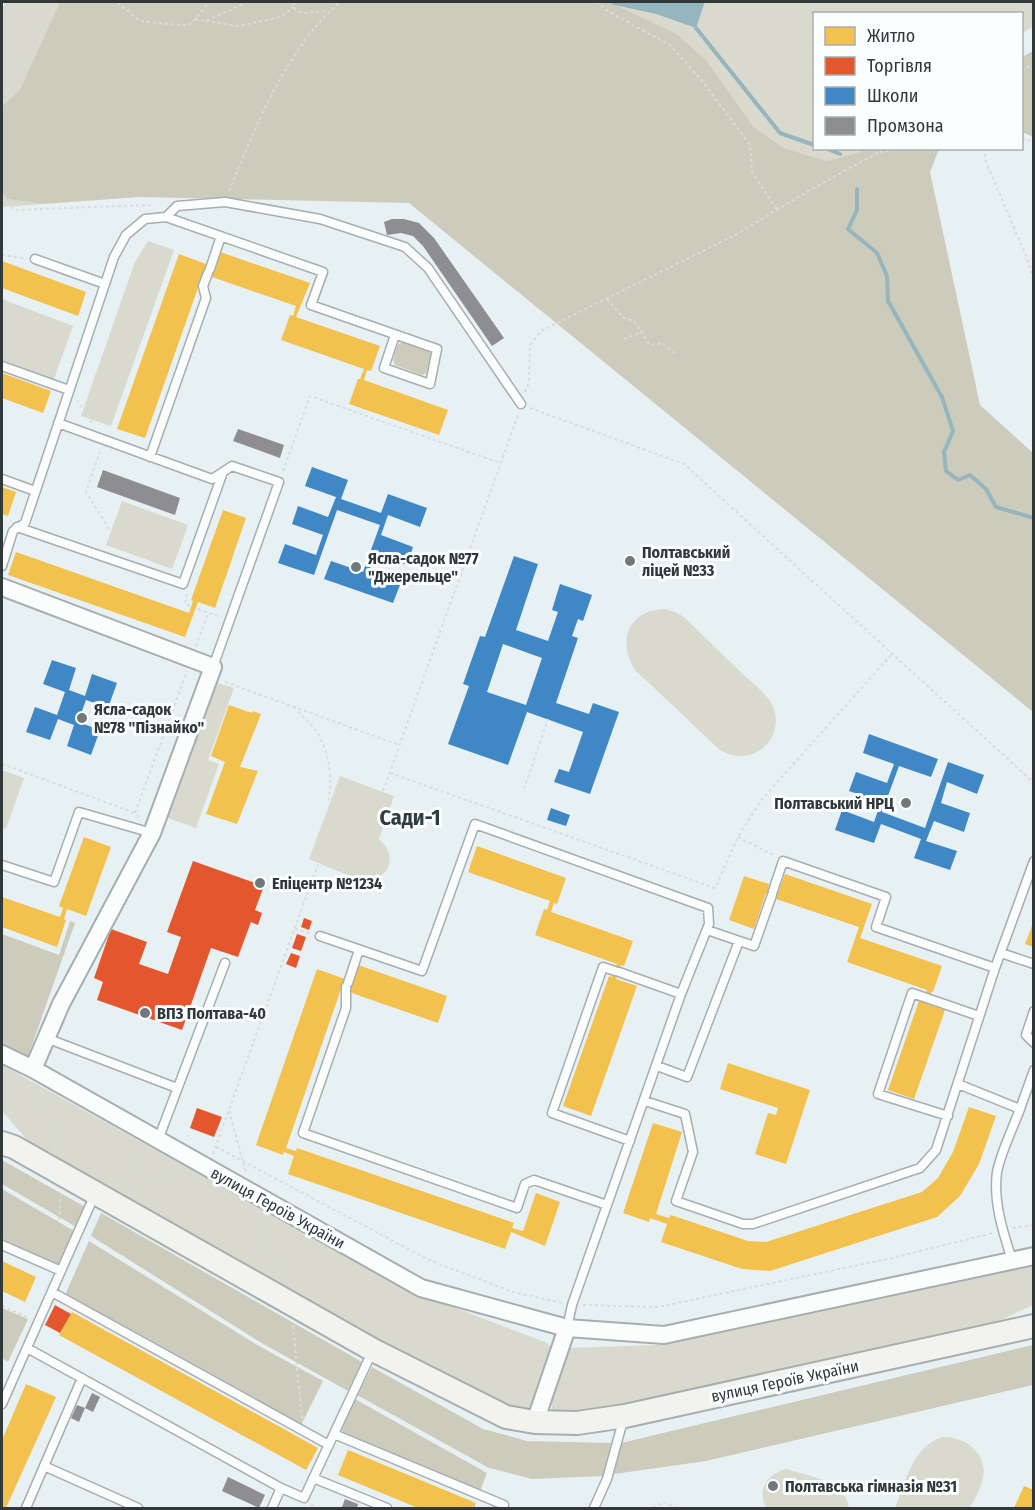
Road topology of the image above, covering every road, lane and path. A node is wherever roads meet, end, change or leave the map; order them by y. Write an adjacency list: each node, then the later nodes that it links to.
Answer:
1 (57, 2): 12 (path)
2 (118, 2): 10 (path)
3 (209, 2): 10 (path)
4 (248, 2): 11 (path)
5 (293, 2): 8 (path)
6 (340, 2): 9 (path)
7 (596, 2): 19 (path)
8 (294, 7): 9 (path); 11 (path)
9 (329, 11): 18 (path)
10 (195, 19): 11 (path)
11 (206, 21)
12 (2, 98)
13 (883, 150): 16 (path)
14 (895, 150): 16 (path)
15 (984, 150): 24 (path)
16 (878, 153): 19 (path)
17 (2, 199): 20 (path)
18 (225, 202): 20 (lane); 33 (lane)
19 (777, 210): 26 (path)
20 (166, 217): 21 (lane); 25 (lane)
21 (221, 236): 28 (lane); 36 (lane)
22 (2, 255): 23 (path)
23 (35, 259): 25 (lane)
24 (1034, 283)
25 (105, 284): 32 (lane)
26 (607, 299): 27 (path); 33 (path)
27 (642, 332): 29 (path); 30 (path)
28 (395, 335): 28 (lane)
29 (624, 339)
30 (675, 354)
31 (2, 366): 32 (lane)
32 (69, 390): 34 (lane); 35 (path)
33 (521, 404): 37 (path); 51 (path)
34 (58, 423): 35 (lane); 41 (lane)
35 (104, 440): 36 (lane); 43 (path)
36 (150, 457): 38 (lane)
37 (500, 463): 40 (path); 56 (path)
38 (223, 472): 40 (lane); 42 (lane)
39 (2, 478): 41 (lane)
40 (279, 482): 50 (lane)
41 (35, 491): 42 (lane)
42 (17, 527): 44 (lane)
43 (111, 532)
44 (2, 566)
45 (2, 587): 52 (street)
46 (182, 592): 47 (path)
47 (190, 606)
48 (198, 609): 49 (path)
49 (208, 613): 50 (path); 52 (path)
50 (230, 621): 53 (lane)
51 (892, 654): 59 (path); 65 (path)
52 (192, 658): 53 (street); 63 (path)
53 (212, 672): 54 (path); 64 (street)
54 (293, 706): 56 (path); 62 (path)
55 (548, 719): 60 (path)
56 (399, 745): 58 (path)
57 (2, 764): 63 (path)
58 (390, 773): 61 (path); 65 (path)
59 (1034, 783)
60 (524, 789)
61 (383, 791)
62 (328, 803)
63 (135, 813): 64 (path)
64 (152, 833): 69 (lane); 82 (street)
65 (738, 837): 66 (path)
66 (783, 861): 73 (lane); 78 (lane)
67 (1034, 861): 75 (lane)
68 (318, 864): 70 (path)
69 (2, 865)
70 (295, 929): 72 (path); 93 (path)
71 (707, 930): 73 (lane); 74 (lane); 79 (lane)
72 (320, 936): 74 (lane)
73 (739, 941): 85 (lane)
74 (359, 950): 105 (lane)
75 (1001, 953): 77 (lane); 78 (lane)
76 (225, 963): 90 (lane)
77 (1034, 964)
78 (995, 968): 81 (lane)
79 (681, 994): 85 (lane); 97 (lane)
80 (1034, 1011): 83 (lane)
81 (979, 1016): 88 (lane); 94 (lane)
82 (46, 1038): 86 (street); 90 (lane)
83 (1034, 1043)
84 (2, 1054): 86 (street, вулиця Героїв України)
85 (657, 1066): 91 (lane)
86 (33, 1069): 95 (street, вулиця Героїв України)
87 (1034, 1070): 92 (lane)
88 (958, 1083): 92 (lane); 94 (lane)
89 (40, 1086): 100 (path)
90 (177, 1088): 95 (lane)
91 (645, 1101): 94 (lane); 97 (lane)
92 (1020, 1109): 108 (lane)
93 (229, 1111): 98 (path); 99 (path)
94 (948, 1116)
95 (158, 1140): 101 (street, вулиця Героїв України); 103 (path)
96 (6, 1141): 100 (main road, вулиця Героїв України)
97 (630, 1141): 105 (lane)
98 (216, 1147): 99 (path); 101 (path)
99 (243, 1161): 102 (path); 115 (path)
100 (59, 1165): 103 (main road, вулиця Героїв України); 106 (path)
101 (201, 1165): 103 (path); 121 (street, вулиця Героїв України)
102 (247, 1176)
103 (100, 1196): 112 (lane); 124 (main road, вулиця Героїв України)
104 (251, 1203): 113 (path)
105 (607, 1204): 115 (lane)
106 (60, 1220)
107 (1034, 1225): 108 (path)
108 (1003, 1230): 111 (lane); 115 (path)
109 (2, 1245): 112 (lane)
110 (1034, 1256): 111 (street, вулиця Героїв України)
111 (1012, 1260): 121 (street, вулиця Героїв України)
112 (61, 1271): 114 (lane)
113 (278, 1274)
114 (52, 1292): 118 (lane); 129 (lane)
115 (572, 1305): 121 (lane)
116 (2, 1306): 118 (path)
117 (1034, 1313): 122 (main road)
118 (38, 1322): 123 (lane)
119 (293, 1322): 129 (path)
120 (1034, 1326): 122 (main road, вулиця Героїв України)
121 (567, 1328): 128 (street)
122 (989, 1336): 127 (main road, вулиця Героїв України)
123 (27, 1347): 125 (lane); 126 (lane)
124 (373, 1350): 128 (main road, вулиця Героїв України); 130 (lane)
125 (82, 1378): 132 (lane); 134 (lane)
126 (2, 1404)
127 (625, 1416): 128 (main road, вулиця Героїв України); 140 (lane)
128 (535, 1422)
129 (303, 1430): 131 (lane)
130 (334, 1434): 131 (lane); 135 (lane)
131 (329, 1445): 133 (lane)
132 (44, 1466): 136 (lane); 137 (lane)
133 (314, 1478): 134 (lane); 139 (lane)
134 (281, 1488): 138 (lane)
135 (504, 1505)
136 (26, 1509)
137 (138, 1509)
138 (272, 1509)
139 (387, 1509)
140 (594, 1509)
141 (653, 1509): 142 (path)
142 (677, 1509)

